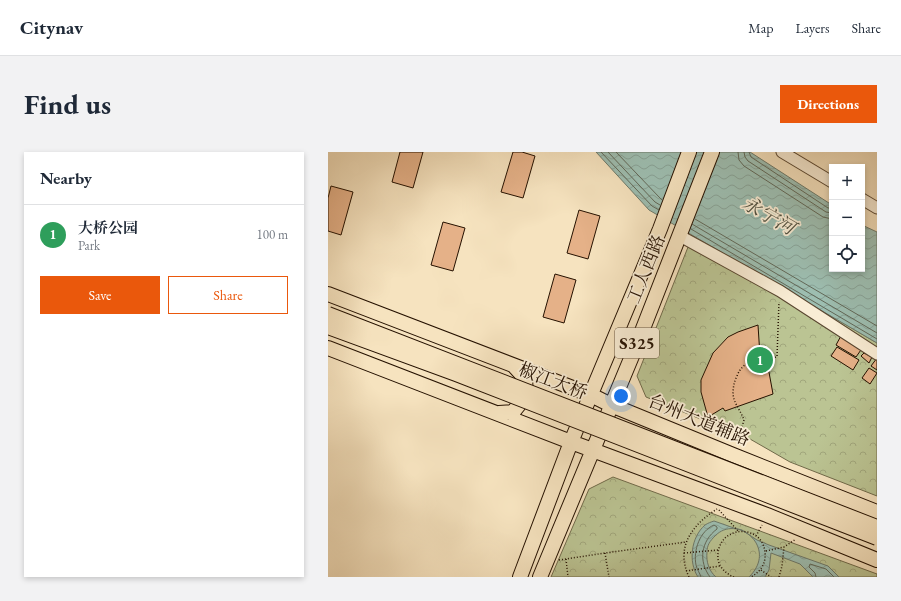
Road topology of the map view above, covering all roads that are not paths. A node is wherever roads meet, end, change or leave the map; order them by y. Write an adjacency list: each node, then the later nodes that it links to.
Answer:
1 (689, 152): 11 (main road, 工人西路 / S325)
2 (712, 152): 7 (main road, 工人西路 / S325)
3 (782, 152): 4 (street)
4 (829, 180)
5 (865, 202): 6 (street)
6 (877, 208)
7 (680, 236): 12 (main road, 工人西路 / S325); 14 (street)
8 (328, 294): 15 (main road, 台州大道辅路)
9 (328, 314): 26 (main road, 椒江大桥, bridge)
10 (328, 327): 27 (main road, 椒江大桥, bridge)
11 (615, 336): 12 (main road); 16 (main road, 工人西路 / S325)
12 (637, 344): 17 (main road, 工人西路 / S325)
13 (328, 348): 18 (main road)
14 (877, 354)
15 (514, 366): 16 (main road, 台州大道辅路); 18 (main road)
16 (591, 395): 17 (main road, 台州大道辅路); 20 (main road, 工人西路 / S325)
17 (611, 405): 19 (main road, 台州大道辅路); 21 (main road, 工人西路 / S325)
18 (496, 413): 20 (main road)
19 (674, 430): 22 (main road); 24 (main road, 台州大道辅路)
20 (571, 442): 21 (main road); 23 (main road, 工人西路)
21 (593, 450): 22 (main road); 25 (main road, 工人西路)
22 (658, 474): 28 (main road)
23 (547, 506): 25 (main road); 29 (main road, 工人西路)
24 (877, 512)
25 (566, 515): 30 (main road, 工人西路)
26 (877, 527)
27 (877, 538)
28 (877, 560)
29 (520, 577)
30 (540, 577)

